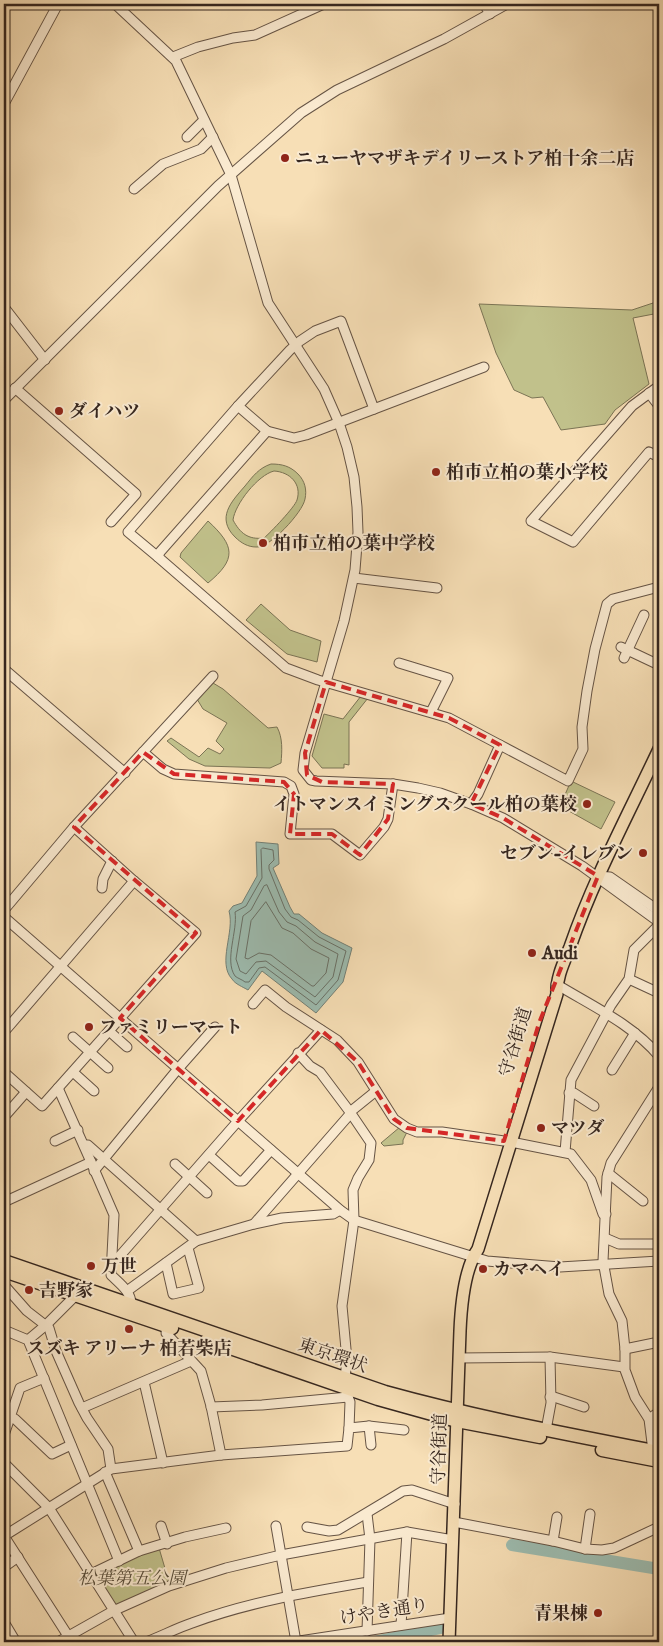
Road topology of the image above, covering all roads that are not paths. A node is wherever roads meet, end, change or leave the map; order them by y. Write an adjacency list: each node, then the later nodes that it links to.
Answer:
1 (58, 4): 8 (street)
2 (115, 4): 7 (street)
3 (324, 4): 7 (street)
4 (484, 4): 6 (street)
5 (507, 4): 6 (street)
6 (490, 14): 12 (street)
7 (173, 57): 9 (street)
8 (4, 104)
9 (204, 120): 10 (street); 11 (street)
10 (187, 137)
11 (213, 137): 12 (street); 13 (street)
12 (231, 175): 15 (street); 16 (street)
13 (134, 189)
14 (4, 307): 16 (street)
15 (296, 345): 22 (street); 24 (street); 25 (street)
16 (45, 360): 19 (street)
17 (484, 367): 24 (street)
18 (659, 386): 20 (street)
19 (15, 388): 21 (street); 28 (street)
20 (649, 393): 23 (street); 27 (street)
21 (4, 400)
22 (238, 406): 26 (street); 29 (street)
23 (659, 406)
24 (374, 409): 25 (street)
25 (339, 423): 26 (street); 30 (street)
26 (267, 430): 29 (street)
27 (659, 457)
28 (111, 522)
29 (158, 557): 38 (street)
30 (354, 578): 31 (street); 38 (street)
31 (438, 588)
32 (659, 588): 40 (street)
33 (644, 615): 35 (street)
34 (399, 663): 39 (street)
35 (659, 665)
36 (4, 670): 43 (street)
37 (213, 676): 42 (street)
38 (326, 682): 39 (street); 44 (street)
39 (431, 712): 40 (street)
40 (500, 745): 45 (street)
41 (659, 749): 50 (main road, 守谷街道)
42 (143, 752): 43 (street); 44 (street)
43 (125, 773): 46 (street)
44 (392, 784): 45 (street)
45 (471, 804): 50 (street)
46 (74, 827): 49 (street); 53 (street)
47 (659, 840): 48 (street)
48 (659, 846)
49 (112, 861): 51 (street); 52 (street)
50 (598, 876): 54 (street); 56 (street); 59 (main road, 守谷街道)
51 (134, 881): 57 (street); 63 (street)
52 (102, 888)
53 (4, 910)
54 (659, 910)
55 (4, 917): 57 (street)
56 (659, 924): 62 (street)
57 (60, 966): 63 (street); 67 (street)
58 (631, 980): 60 (street)
59 (556, 984): 62 (street); 91 (main road, 守谷街道)
60 (659, 993)
61 (253, 1004): 65 (street)
62 (606, 1014): 68 (street); 84 (street)
63 (120, 1018): 66 (street); 75 (street)
64 (215, 1027): 75 (street)
65 (322, 1030): 72 (street); 82 (street)
66 (109, 1031): 70 (street); 71 (street)
67 (4, 1032)
68 (635, 1033): 73 (street); 76 (street)
69 (73, 1037): 71 (street)
70 (127, 1047)
71 (90, 1052): 74 (street); 78 (street)
72 (298, 1053): 86 (street); 88 (street)
73 (659, 1056)
74 (108, 1068)
75 (177, 1070): 88 (street); 96 (street)
76 (612, 1070)
77 (4, 1072): 83 (street)
78 (73, 1072): 80 (street); 81 (street)
79 (659, 1087): 99 (street)
80 (58, 1088): 83 (street); 89 (street)
81 (94, 1091)
82 (376, 1091): 86 (street); 91 (street)
83 (26, 1092): 87 (street)
84 (569, 1093): 85 (street); 94 (street)
85 (594, 1106)
86 (350, 1112): 100 (street); 108 (street)
87 (4, 1117)
88 (238, 1121): 93 (street); 95 (street)
89 (78, 1130): 90 (street); 92 (street)
90 (54, 1141)
91 (507, 1142): 94 (street); 114 (main road, 守谷街道)
92 (84, 1145): 96 (street); 98 (street)
93 (271, 1150): 95 (street); 100 (street)
94 (565, 1152): 107 (street)
95 (209, 1155): 101 (street)
96 (104, 1159): 98 (street); 106 (street)
97 (175, 1164): 101 (street)
98 (93, 1166): 104 (street); 115 (street)
99 (608, 1173): 103 (street); 107 (street)
100 (298, 1174): 105 (street); 109 (street)
101 (190, 1177): 102 (street); 106 (street)
102 (207, 1193)
103 (643, 1200)
104 (4, 1202)
105 (340, 1210): 108 (street); 109 (street)
106 (161, 1211): 111 (street); 115 (street)
107 (606, 1214): 110 (street)
108 (354, 1220): 114 (street); 137 (street)
109 (254, 1224): 111 (street)
110 (605, 1238): 112 (street); 119 (street)
111 (196, 1241): 113 (street)
112 (659, 1244)
113 (188, 1248): 118 (street); 118 (street)
114 (472, 1258): 119 (street); 132 (main road, 守谷街道)
115 (112, 1259): 122 (street)
116 (4, 1261): 124 (highway, 東京環状)
117 (659, 1261): 119 (street)
118 (166, 1263): 122 (street)
119 (604, 1264): 130 (street)
120 (4, 1271): 123 (highway, 東京環状)
121 (4, 1285): 125 (street)
122 (127, 1291): 124 (street)
123 (76, 1295): 125 (street); 126 (highway, 東京環状)
124 (131, 1305): 137 (highway, 東京環状)
125 (46, 1326): 128 (street); 141 (street)
126 (167, 1326): 133 (street); 137 (highway, 東京環状)
127 (4, 1330): 128 (street)
128 (28, 1340): 135 (street)
129 (659, 1342): 130 (street)
130 (625, 1349): 134 (street)
131 (550, 1357): 132 (street); 134 (street); 138 (street)
132 (459, 1358): 143 (main road, 守谷街道)
133 (191, 1360): 136 (street); 139 (street)
134 (624, 1367): 145 (street)
135 (44, 1378): 144 (street); 151 (street)
136 (144, 1382): 141 (street); 156 (street)
137 (347, 1388): 139 (street); 143 (highway, 東京環状); 147 (street)
138 (550, 1397): 140 (street); 149 (street)
139 (211, 1407): 153 (street)
140 (584, 1407)
141 (82, 1408): 157 (street)
142 (659, 1412): 145 (street)
143 (458, 1416): 149 (highway, 東京環状); 154 (highway, 東京環状); 159 (main road, 守谷街道)
144 (10, 1417): 150 (street); 151 (street)
145 (649, 1419): 154 (street)
146 (369, 1426): 147 (street); 148 (street); 152 (street)
147 (349, 1428): 153 (street)
148 (404, 1430)
149 (546, 1430): 154 (highway, 東京環状)
150 (4, 1435)
151 (71, 1445): 158 (street)
152 (371, 1446)
153 (221, 1455): 156 (street)
154 (659, 1459)
155 (4, 1463): 160 (street)
156 (163, 1463): 157 (street)
157 (108, 1471): 158 (street); 177 (street)
158 (87, 1484): 160 (street); 180 (street)
159 (455, 1504): 161 (street); 164 (main road, 守谷街道)
160 (49, 1508): 171 (street); 182 (street)
161 (366, 1514): 169 (street); 172 (street)
162 (590, 1514): 176 (street)
163 (557, 1517): 174 (street)
164 (454, 1522): 173 (main road, 守谷街道); 174 (street)
165 (161, 1526): 175 (street)
166 (276, 1526): 178 (street)
167 (659, 1527): 176 (street)
168 (226, 1528): 175 (street)
169 (308, 1528)
170 (406, 1532): 172 (street); 173 (street); 188 (street)
171 (4, 1536): 179 (street)
172 (370, 1539): 178 (street); 183 (street)
173 (453, 1540): 186 (main road, 守谷街道)
174 (553, 1541): 176 (street)
175 (167, 1544): 177 (street)
176 (585, 1549)
177 (139, 1551): 180 (street)
178 (281, 1555): 184 (street); 185 (street)
179 (18, 1557): 181 (street); 190 (street)
180 (119, 1561): 182 (street)
181 (4, 1567)
182 (91, 1574): 185 (street)
183 (368, 1582): 184 (street); 189 (street)
184 (288, 1596): 194 (street); 195 (street)
185 (113, 1611): 190 (street); 193 (street)
186 (450, 1618): 188 (street, けやき通り); 196 (main road, 守谷街道)
187 (4, 1622): 191 (street)
188 (401, 1625): 189 (street, けやき通り)
189 (367, 1631): 195 (street, けやき通り)
190 (70, 1639): 192 (street)
191 (16, 1642)
192 (58, 1642)
193 (134, 1642)
194 (146, 1642)
195 (295, 1642)
196 (449, 1642)

